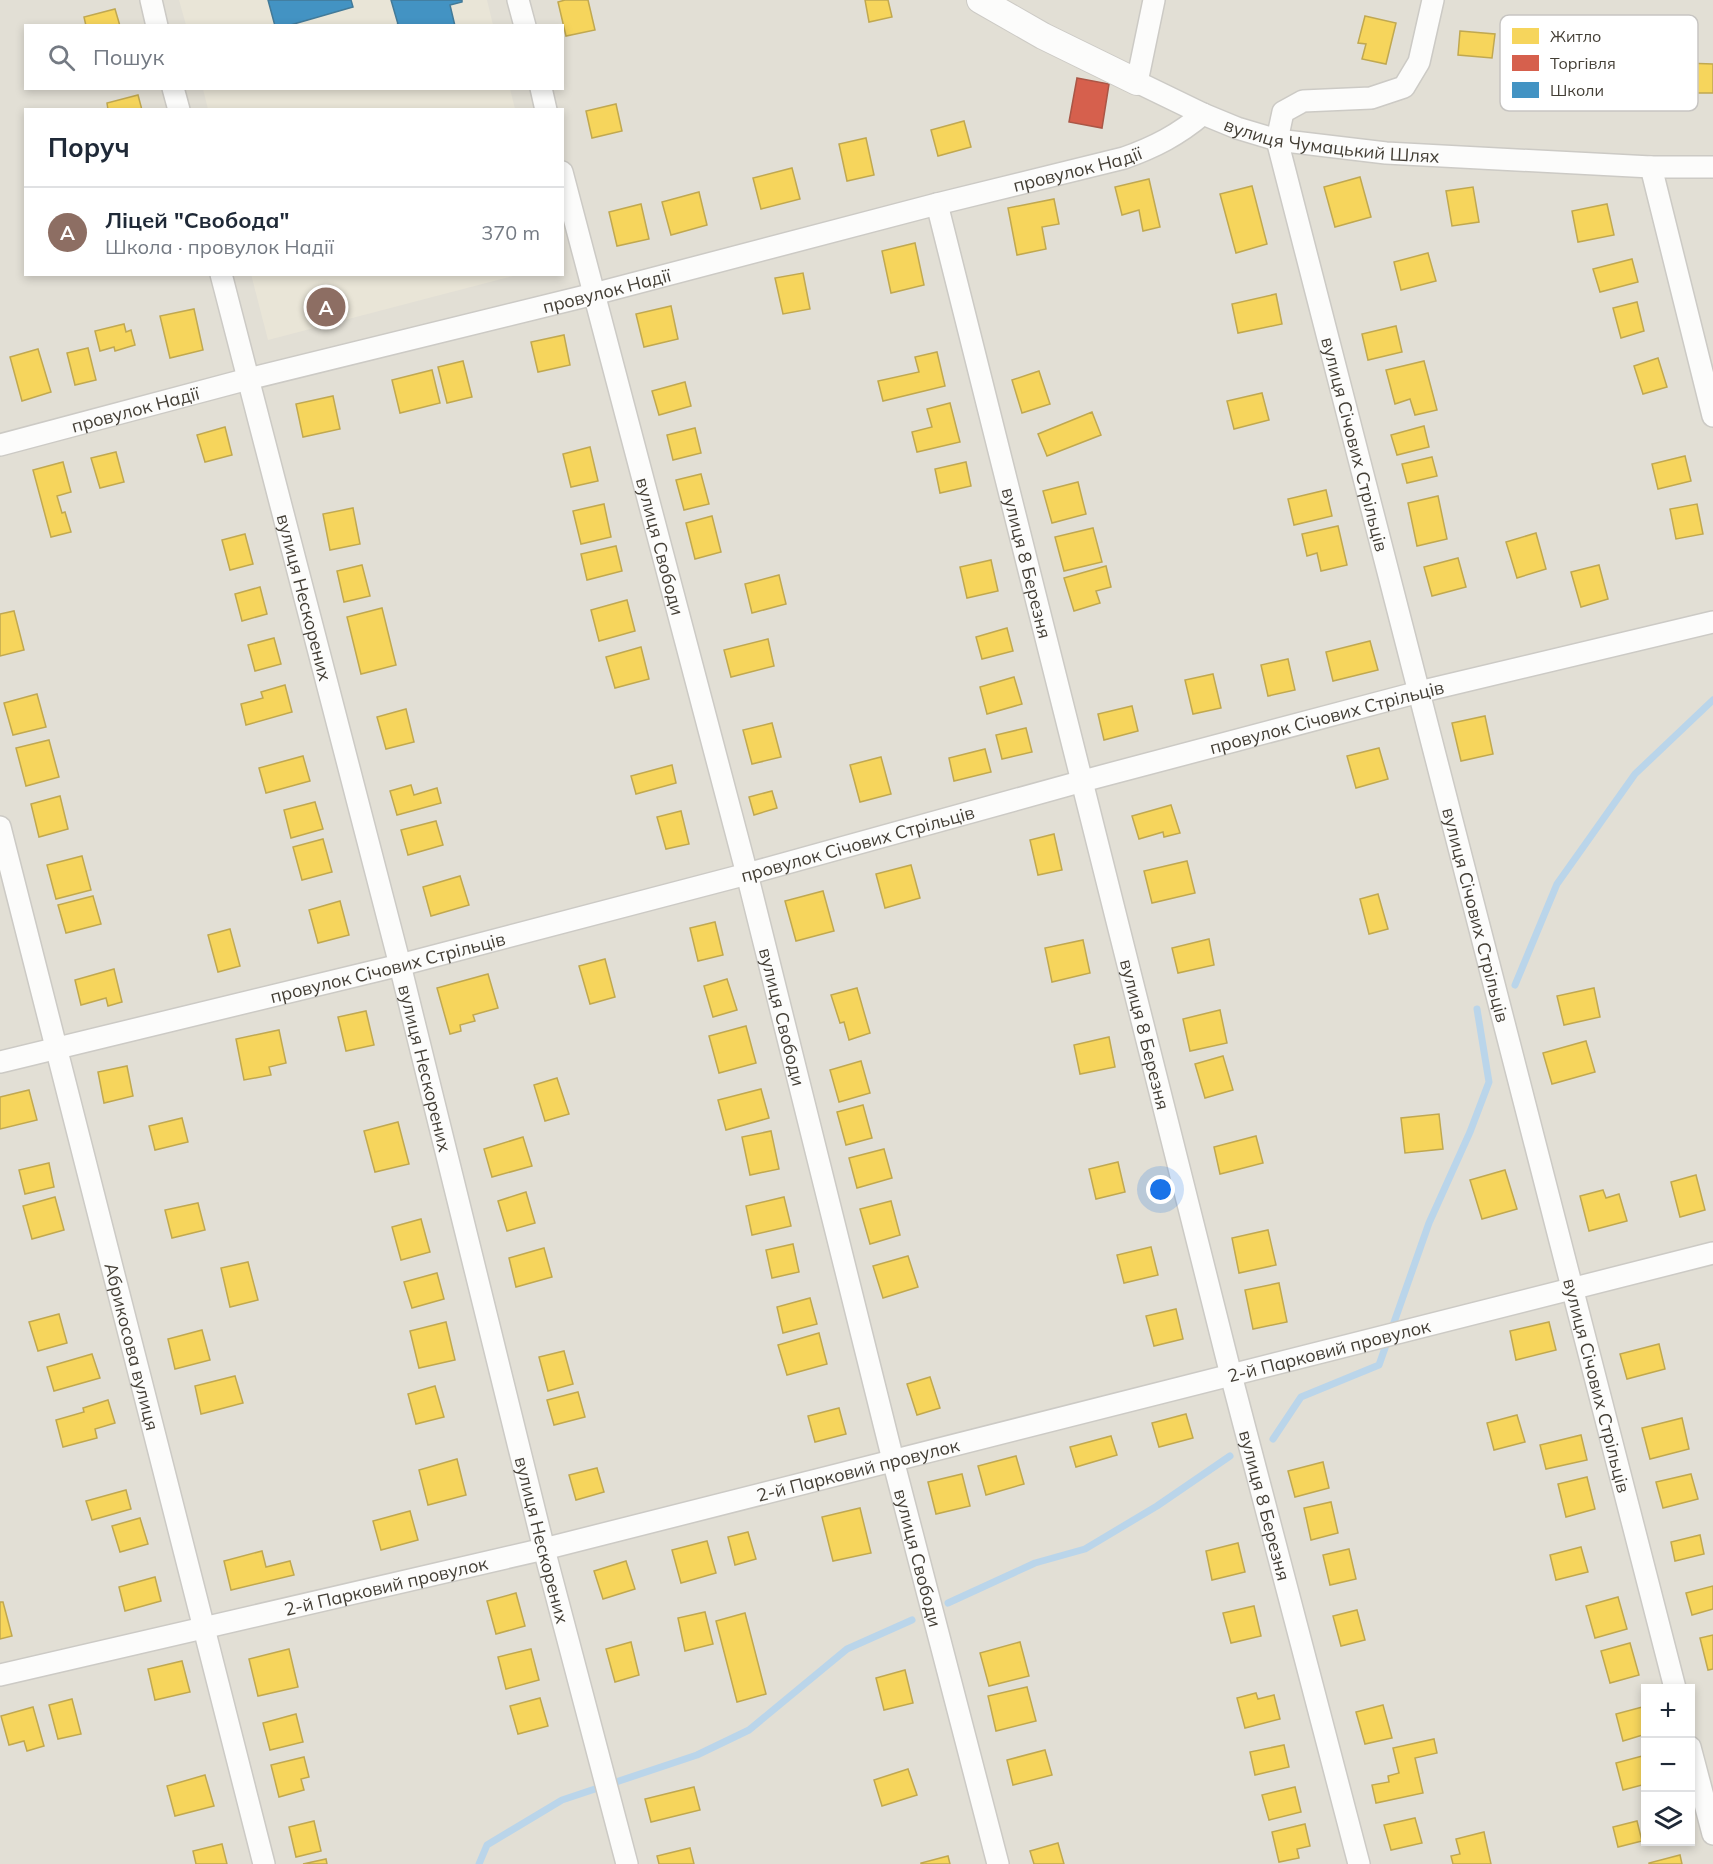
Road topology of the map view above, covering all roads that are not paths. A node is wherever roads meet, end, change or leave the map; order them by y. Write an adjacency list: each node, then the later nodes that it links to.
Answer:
1 (151, 0): 6 (street)
2 (518, 0): 7 (street)
3 (980, 0): 8 (street, вулиця Чумацький Шлях)
4 (1154, 0): 8 (street)
5 (1433, 0): 14 (street)
6 (157, 24)
7 (524, 24)
8 (1137, 82): 13 (street, вулиця Чумацький Шлях)
9 (174, 90): 11 (street)
10 (541, 90): 12 (street)
11 (179, 108)
12 (546, 108)
13 (1203, 114): 14 (street, вулиця Чумацький Шлях); 18 (street, провулок Надії)
14 (1277, 140): 15 (street, вулиця Чумацький Шлях); 25 (street, вулиця Січових Стрільців)
15 (1651, 167): 16 (street, вулиця Чумацький Шлях); 22 (street)
16 (1713, 167)
17 (564, 180): 20 (street, вулиця Свободи)
18 (937, 204): 20 (street, провулок Надії); 26 (street, вулиця 8 Березня)
19 (222, 276): 21 (street, вулиця Нескорених)
20 (594, 294): 21 (street, провулок Надії); 28 (street, вулиця Свободи)
21 (248, 379): 23 (street, провулок Надії); 29 (street, вулиця Нескорених)
22 (1713, 417)
23 (0, 446)
24 (1713, 622): 25 (street, провулок Січових Стрільців)
25 (1419, 692): 26 (street, провулок Січових Стрільців); 33 (street, вулиця Січових Стрільців)
26 (1083, 781): 28 (street, провулок Січових Стрільців); 34 (street, вулиця 8 Березня)
27 (0, 827): 30 (street, Абрикосова вулиця)
28 (747, 874): 29 (street, провулок Січових Стрільців); 35 (street, вулиця Свободи)
29 (400, 965): 30 (street, провулок Січових Стрільців); 36 (street, вулиця Нескорених)
30 (56, 1049): 31 (street, провулок Січових Стрільців); 37 (street, Абрикосова вулиця)
31 (0, 1062)
32 (1713, 1253): 33 (street, 2-й Парковий провулок)
33 (1572, 1287): 34 (street, 2-й Парковий провулок); 39 (street, вулиця Січових Стрільців)
34 (1231, 1375): 35 (street, 2-й Парковий провулок); 45 (street, вулиця 8 Березня)
35 (893, 1460): 36 (street, 2-й Парковий провулок); 44 (street, вулиця Свободи)
36 (544, 1549): 37 (street, 2-й Парковий провулок); 43 (street, вулиця Нескорених)
37 (204, 1628): 38 (street, 2-й Парковий провулок); 42 (street, Абрикосова вулиця)
38 (0, 1675)
39 (1675, 1684)
40 (1695, 1766): 41 (street)
41 (1713, 1834)
42 (264, 1864)
43 (627, 1864)
44 (998, 1864)
45 (1359, 1864)

